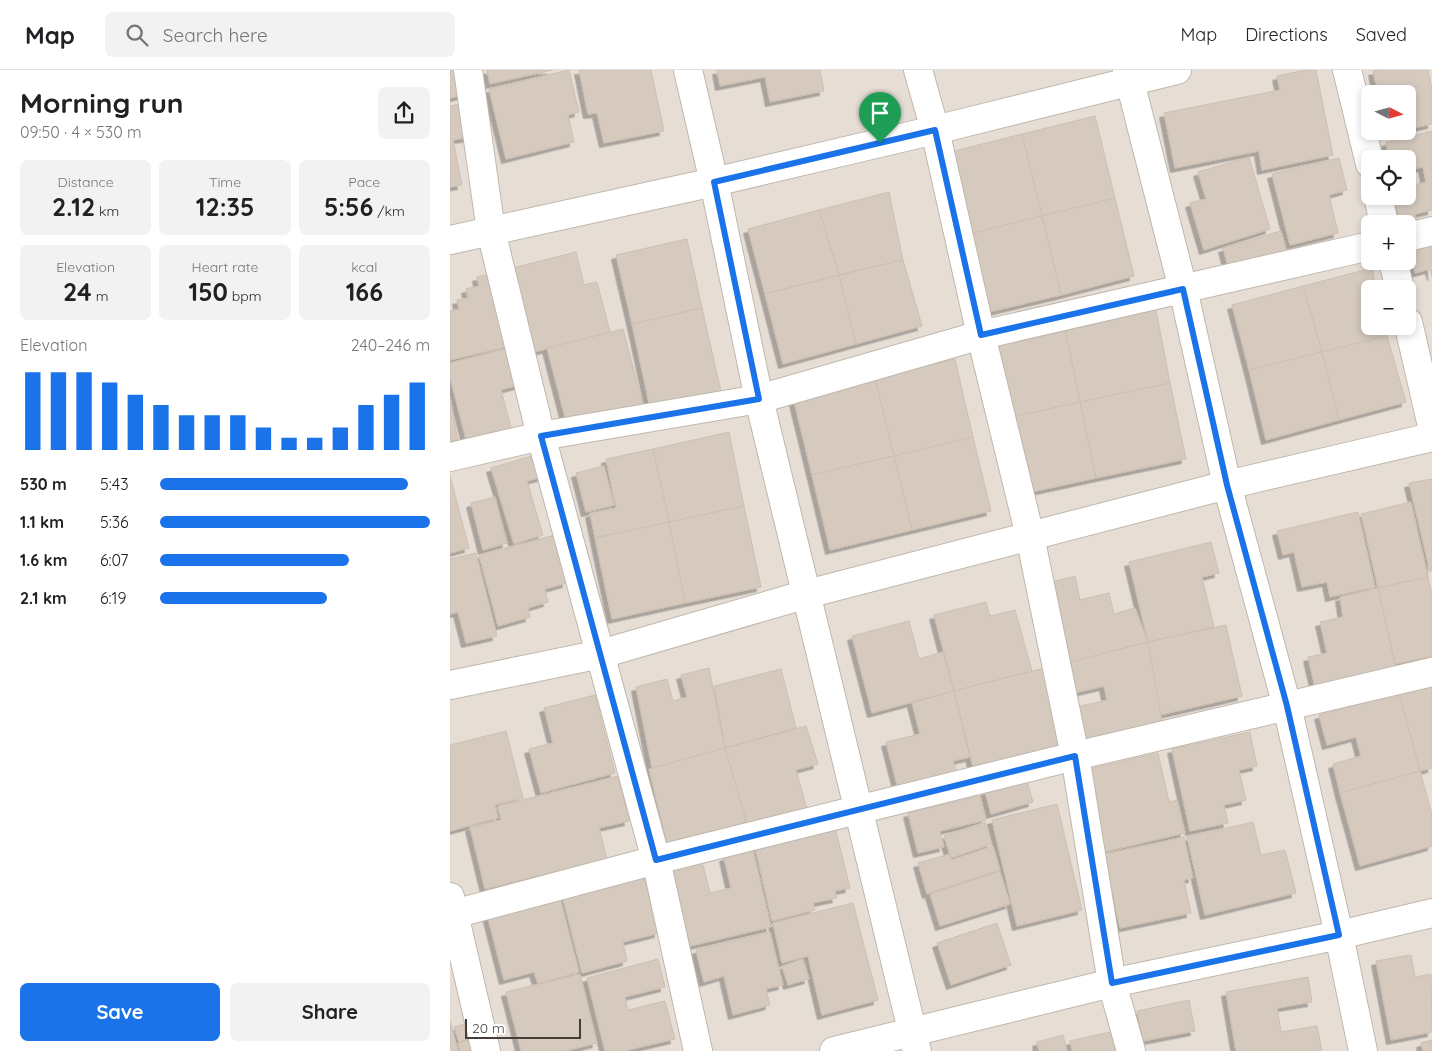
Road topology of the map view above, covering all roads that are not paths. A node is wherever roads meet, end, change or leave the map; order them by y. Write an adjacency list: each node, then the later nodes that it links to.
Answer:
1 (468, 70): 10 (street)
2 (688, 70): 9 (street)
3 (918, 70): 7 (street)
4 (1177, 70): 6 (street)
5 (1347, 70): 8 (street)
6 (1128, 75): 7 (street); 15 (street)
7 (935, 130): 9 (street); 16 (street)
8 (1367, 150)
9 (714, 182): 10 (street); 18 (street)
10 (491, 231): 13 (street); 20 (street)
11 (1432, 231): 12 (street)
12 (1416, 235)
13 (450, 240)
14 (1361, 248): 15 (street)
15 (1183, 289): 16 (street); 23 (street)
16 (981, 335): 18 (street); 24 (street)
17 (1411, 335): 19 (street)
18 (759, 399): 20 (street); 25 (street)
19 (1432, 426)
20 (541, 436): 22 (street); 26 (street)
21 (1432, 437): 23 (street)
22 (450, 457)
23 (1227, 485): 24 (street); 29 (street)
24 (1030, 536): 25 (street); 30 (street)
25 (807, 594): 26 (street); 31 (street)
26 (601, 654): 28 (street); 32 (street)
27 (1432, 672): 29 (street)
28 (450, 685)
29 (1287, 706): 30 (street); 35 (street)
30 (1075, 756): 31 (street); 36 (street)
31 (858, 811): 32 (street); 37 (street)
32 (656, 860): 33 (street); 39 (street)
33 (452, 908): 38 (street)
34 (1432, 913): 35 (street)
35 (1339, 935): 36 (street); 42 (street)
36 (1112, 983): 37 (street); 41 (street)
37 (915, 1041): 40 (street)
38 (486, 1051)
39 (698, 1051)
40 (834, 1051)
41 (1131, 1051)
42 (1363, 1051)

